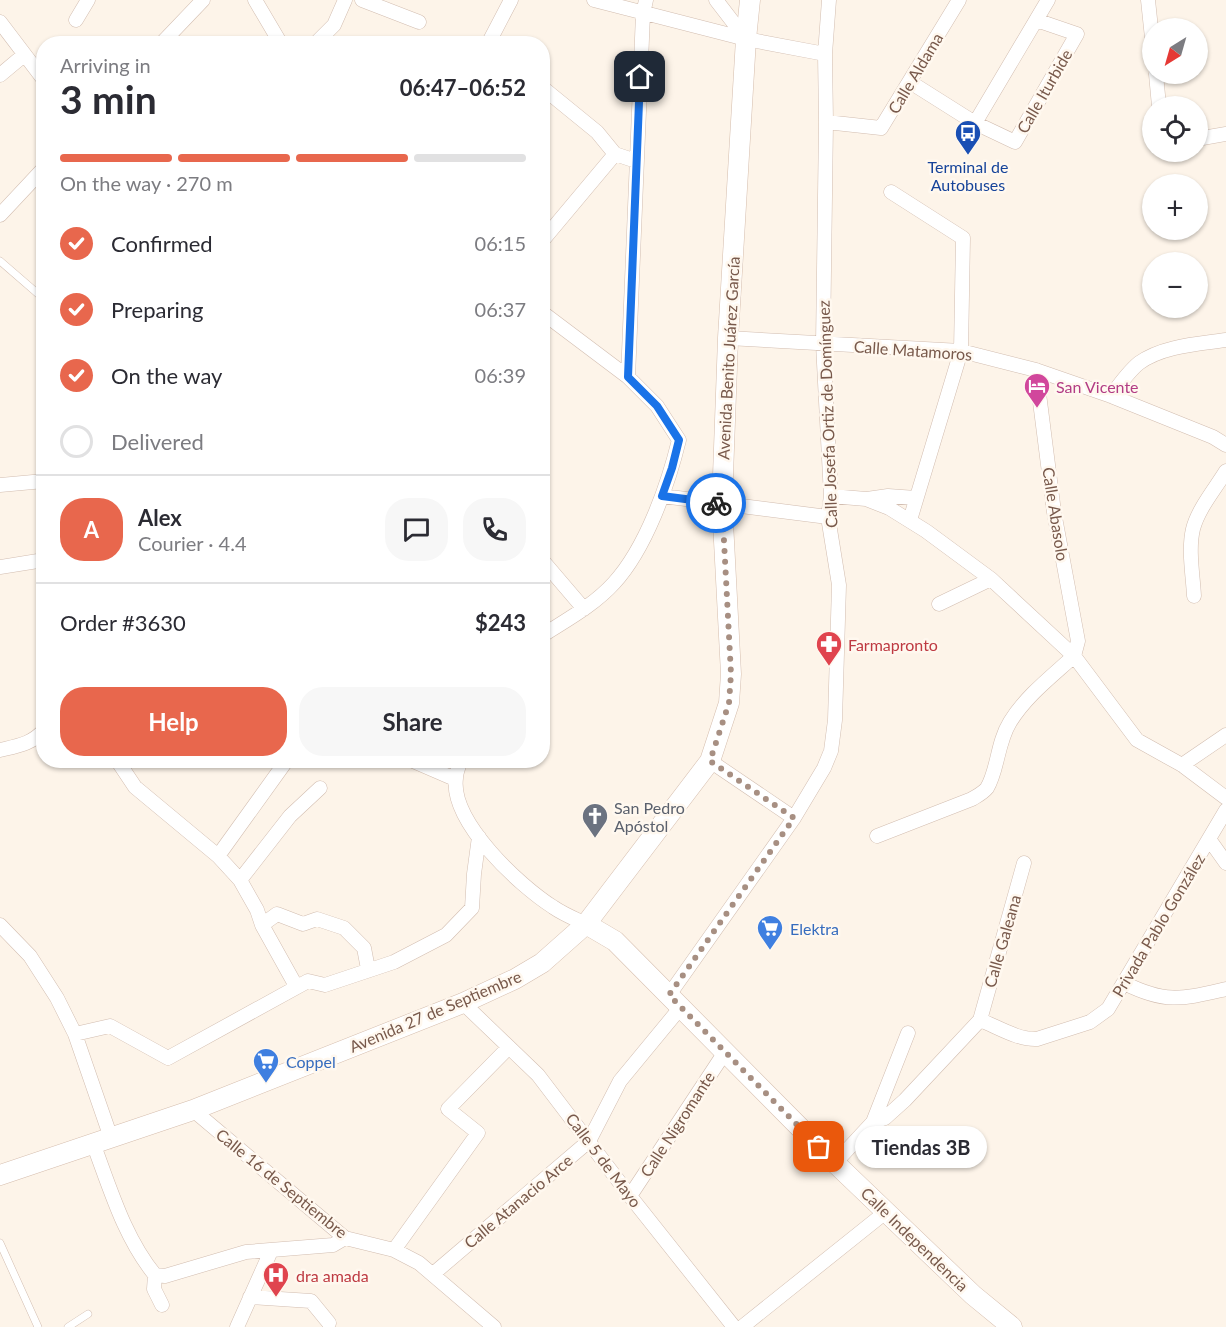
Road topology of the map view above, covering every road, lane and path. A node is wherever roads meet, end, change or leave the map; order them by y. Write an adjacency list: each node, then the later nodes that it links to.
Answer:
1 (88, 0): 16 (street)
2 (203, 0): 20 (street)
3 (255, 0): 21 (street)
4 (345, 0): 22 (street)
5 (362, 0): 19 (street)
6 (511, 0): 23 (street)
7 (594, 0): 14 (street)
8 (716, 0): 24 (street)
9 (750, 0): 24 (main road, Avenida Benito Juárez García)
10 (829, 0): 25 (street, Calle Josefa Ortiz de Domínguez)
11 (959, 0): 29 (street, Calle Aldama)
12 (1048, 0): 17 (street)
13 (1148, 0): 15 (street)
14 (645, 7): 24 (street); 36 (street)
15 (1150, 18)
16 (76, 20)
17 (1036, 20): 32 (street); 32 (street, Calle Iturbide)
18 (0, 22): 26 (street)
19 (419, 22)
20 (169, 36)
21 (276, 36)
22 (323, 36)
23 (491, 36)
24 (746, 39): 25 (street); 44 (main road, Avenida Benito Juárez García)
25 (825, 54): 31 (street, Calle Josefa Ortiz de Domínguez)
26 (24, 55): 27 (street); 28 (street)
27 (36, 70)
28 (0, 75)
29 (910, 82): 31 (street, Calle Aldama); 32 (street, Calle Iturbide)
30 (550, 94): 35 (street)
31 (826, 122): 46 (street, Calle Josefa Ortiz de Domínguez)
32 (975, 123)
33 (1226, 134): 34 (street)
34 (1208, 137)
35 (615, 154): 36 (street); 40 (street)
36 (636, 161): 49 (street)
37 (36, 177): 39 (street)
38 (891, 192): 47 (street)
39 (0, 215)
40 (550, 232)
41 (0, 261): 42 (lane)
42 (36, 292)
43 (550, 318): 49 (street)
44 (728, 338): 46 (street, Calle Matamoros); 59 (main road, Avenida Benito Juárez García)
45 (1226, 340): 50 (street)
46 (823, 344): 47 (street, Calle Matamoros); 56 (street, Calle Josefa Ortiz de Domínguez)
47 (961, 351): 48 (street, Calle Matamoros); 57 (street)
48 (1036, 370): 50 (street, Calle Matamoros); 70 (street, Calle Abasolo)
49 (628, 377): 55 (street)
50 (1111, 396): 51 (street, Calle Matamoros)
51 (1226, 445)
52 (1226, 471): 66 (street)
53 (36, 482): 54 (street)
54 (0, 485)
55 (662, 496): 59 (street); 68 (street)
56 (831, 496): 58 (street); 60 (street, Calle Josefa Ortiz de Domínguez)
57 (916, 498): 58 (street); 61 (street)
58 (866, 499): 61 (street)
59 (722, 503): 60 (street); 74 (main road, Avenida Benito Juárez García)
60 (828, 517): 84 (street, Calle Josefa Ortiz de Domínguez)
61 (910, 520): 65 (street)
62 (36, 561): 63 (street)
63 (0, 567)
64 (550, 569): 68 (street)
65 (991, 579): 67 (street); 70 (street)
66 (1194, 596)
67 (939, 604)
68 (584, 609): 69 (street)
69 (550, 630)
70 (1074, 656): 75 (street); 85 (street)
71 (1226, 735): 75 (street)
72 (36, 738): 73 (street)
73 (0, 750)
74 (710, 761): 84 (street); 92 (main road, Avenida Benito Juárez García)
75 (1182, 765): 82 (street)
76 (122, 768): 88 (street)
77 (282, 768): 88 (street)
78 (430, 768): 80 (street)
79 (458, 768): 80 (street)
80 (455, 779): 86 (street)
81 (320, 788): 91 (street)
82 (1226, 798)
83 (1226, 810): 87 (street, Privada Pablo González)
84 (794, 818): 99 (street, Calle Josefa Ortiz de Domínguez)
85 (877, 836)
86 (479, 837): 92 (street); 95 (street)
87 (1209, 839): 90 (street); 96 (street, Privada Pablo González)
88 (218, 856): 91 (street)
89 (1024, 862): 101 (street, Calle Galeana)
90 (1226, 864)
91 (240, 880): 94 (street)
92 (586, 924): 99 (main road, Calle Independencia); 100 (main road, Avenida 27 de Septiembre)
93 (0, 925): 102 (street)
94 (262, 925): 95 (street); 97 (street)
95 (368, 969): 97 (street)
96 (1124, 983): 98 (street); 101 (street, Privada Pablo González)
97 (296, 986): 102 (street)
98 (1226, 989)
99 (675, 1001): 105 (main road, Calle Independencia); 109 (street, Calle Atanacio Arce)
100 (463, 1003): 104 (street, Calle 5 de Mayo); 106 (main road, Avenida 27 de Septiembre)
101 (980, 1020): 107 (street)
102 (75, 1034): 108 (street)
103 (908, 1034): 107 (street)
104 (509, 1047): 109 (street, Calle 5 de Mayo); 116 (street)
105 (725, 1052): 110 (main road, Calle Independencia); 112 (street, Calle Nigromante)
106 (193, 1110): 108 (main road, Avenida 27 de Septiembre); 114 (street, Calle 16 de Septiembre)
107 (873, 1122): 110 (street)
108 (102, 1141): 111 (main road, Avenida 27 de Septiembre); 119 (street)
109 (590, 1141): 112 (street, Calle 5 de Mayo); 118 (street, Calle Atanacio Arce)
110 (835, 1163): 113 (main road, Calle Independencia)
111 (0, 1175)
112 (630, 1196): 124 (street, Calle 5 de Mayo)
113 (887, 1211): 124 (street); 129 (main road, Calle Independencia)
114 (345, 1238): 116 (street, Calle 16 de Septiembre); 117 (street)
115 (0, 1243): 125 (lane)
116 (394, 1250): 118 (street, Calle 16 de Septiembre)
117 (271, 1251): 119 (street); 120 (street)
118 (433, 1274): 128 (street, Calle 16 de Septiembre)
119 (155, 1275): 121 (street)
120 (250, 1297): 123 (street); 127 (street)
121 (162, 1305)
122 (88, 1314): 126 (lane)
123 (329, 1323)
124 (743, 1326)
125 (38, 1327)
126 (68, 1327)
127 (237, 1327)
128 (494, 1327)
129 (1012, 1327)

